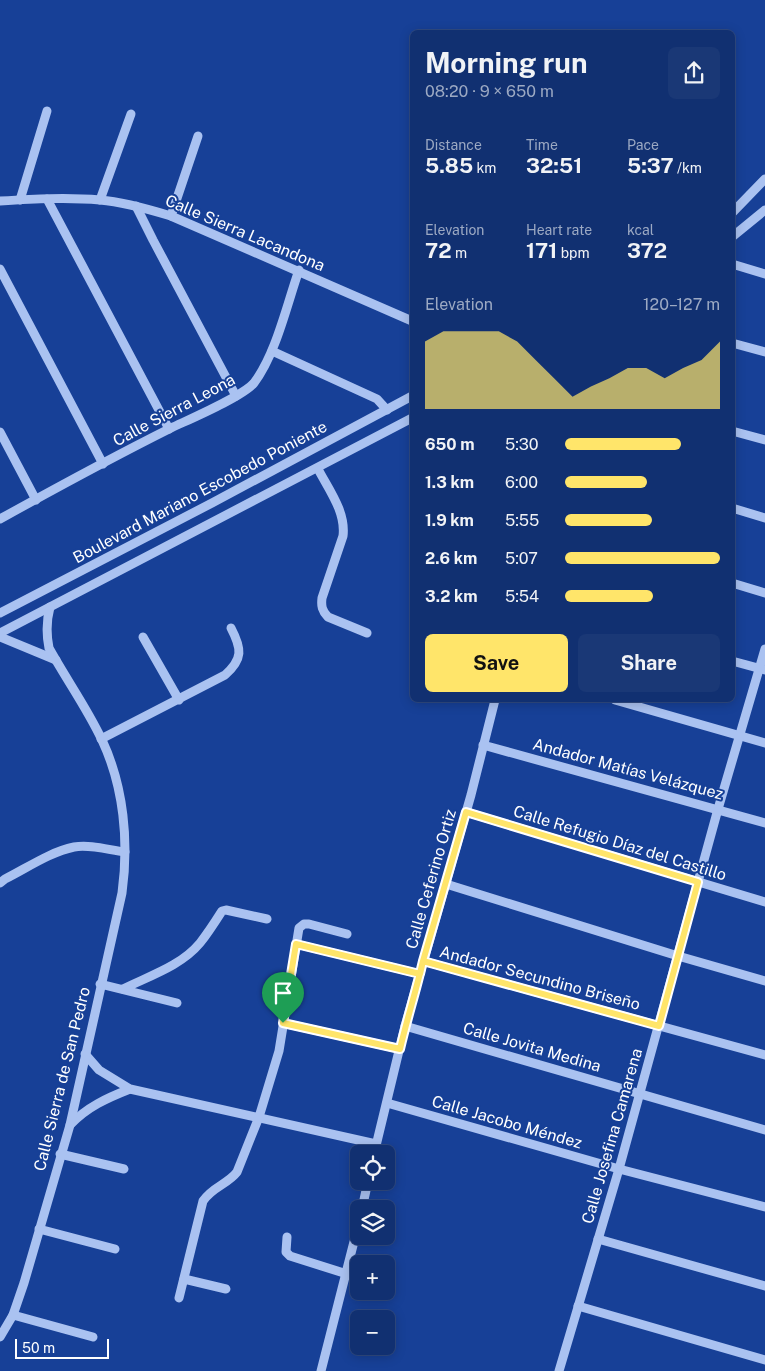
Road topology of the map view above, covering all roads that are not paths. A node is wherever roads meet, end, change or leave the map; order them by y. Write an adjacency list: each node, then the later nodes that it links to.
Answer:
1 (46, 111): 6 (street)
2 (131, 114): 7 (street)
3 (198, 136): 12 (street)
4 (765, 179): 10 (street)
5 (47, 199): 6 (street, Calle Sierra Lacandona); 7 (street, Calle Sierra Lacandona); 26 (street)
6 (20, 200): 8 (street, Calle Sierra Lacandona)
7 (100, 200): 9 (street, Calle Sierra Lacandona)
8 (0, 201)
9 (136, 206): 12 (street, Calle Sierra Lacandona); 22 (street)
10 (735, 210)
11 (765, 210): 13 (street)
12 (171, 216): 16 (street, Calle Sierra Lacandona)
13 (735, 235)
14 (735, 265): 17 (street)
15 (0, 269): 30 (street)
16 (298, 270): 18 (street, Calle Sierra Lacandona); 20 (street, Calle Sierra Leona)
17 (765, 274)
18 (410, 320)
19 (735, 344): 21 (street)
20 (272, 350): 22 (street, Calle Sierra Leona); 24 (street)
21 (765, 352)
22 (236, 396): 26 (street, Calle Sierra Leona)
23 (410, 397): 24 (street, Boulevard Mariano Escobedo Poniente)
24 (387, 410): 33 (street, Boulevard Mariano Escobedo Poniente)
25 (410, 419): 31 (street, Boulevard Mariano Escobedo Poniente)
26 (169, 429): 30 (street, Calle Sierra Leona)
27 (0, 432): 32 (street)
28 (735, 432): 29 (street)
29 (765, 440)
30 (103, 464): 32 (street, Calle Sierra Leona)
31 (318, 469): 37 (street, Boulevard Mariano Escobedo Poniente); 44 (street)
32 (36, 500): 35 (street, Calle Sierra Leona)
33 (212, 504): 37 (street); 41 (street, Boulevard Mariano Escobedo Poniente)
34 (735, 509): 36 (street)
35 (0, 518)
36 (765, 518)
37 (221, 520): 40 (street, Boulevard Mariano Escobedo Poniente)
38 (735, 584): 39 (street)
39 (765, 592)
40 (50, 607): 43 (street, Boulevard Mariano Escobedo Poniente); 48 (street, Calle Sierra de San Pedro)
41 (0, 613)
42 (232, 628): 51 (street)
43 (0, 633)
44 (367, 633)
45 (0, 637): 48 (street)
46 (143, 637): 51 (street)
47 (765, 649): 50 (street, Calle Josefina Camarena)
48 (56, 660): 55 (street, Calle Sierra de San Pedro)
49 (735, 662): 50 (street)
50 (762, 670): 54 (street, Calle Josefina Camarena)
51 (179, 700): 55 (street)
52 (494, 702): 57 (street, Calle Ceferino Ortiz)
53 (622, 702): 54 (street)
54 (740, 735): 56 (street); 58 (street, Calle Josefina Camarena)
55 (101, 739): 61 (street, Calle Sierra de San Pedro)
56 (765, 744)
57 (483, 745): 58 (street, Andador Matías Velázquez); 59 (street, Calle Ceferino Ortiz)
58 (718, 809): 60 (street, Andador Matías Velázquez); 62 (street, Calle Josefina Camarena)
59 (466, 812): 62 (street, Calle Refugio Díaz del Castillo); 64 (street, Calle Ceferino Ortiz)
60 (765, 823)
61 (125, 852): 63 (street); 73 (street, Calle Sierra de San Pedro)
62 (698, 882): 65 (street, Calle Refugio Díaz del Castillo); 69 (street, Calle Josefina Camarena)
63 (0, 883)
64 (446, 884): 69 (street); 70 (street, Calle Ceferino Ortiz)
65 (765, 902)
66 (267, 919): 74 (street)
67 (347, 934): 68 (street)
68 (296, 944): 71 (street); 76 (street)
69 (678, 956): 72 (street); 78 (street, Calle Josefina Camarena)
70 (423, 961): 71 (street, Calle Ceferino Ortiz); 78 (street, Andador Secundino Briseño)
71 (420, 974): 77 (street, Calle Ceferino Ortiz)
72 (765, 980)
73 (100, 984): 74 (street); 80 (street, Calle Sierra de San Pedro)
74 (123, 989): 75 (street)
75 (177, 1003)
76 (283, 1023): 79 (street); 85 (street)
77 (405, 1026): 79 (street, Calle Ceferino Ortiz); 83 (street, Calle Jovita Medina)
78 (659, 1026): 81 (street, Andador Secundino Briseño); 83 (street, Calle Josefina Camarena)
79 (400, 1049): 84 (street, Calle Ceferino Ortiz)
80 (84, 1054): 82 (street); 86 (street, Calle Sierra de San Pedro)
81 (765, 1055)
82 (130, 1089): 85 (street); 86 (street)
83 (640, 1094): 87 (street, Calle Jovita Medina); 92 (street, Calle Josefina Camarena)
84 (386, 1103): 89 (street, Calle Ceferino Ortiz); 92 (street, Calle Jacobo Méndez)
85 (259, 1117): 88 (street); 100 (street)
86 (70, 1125): 90 (street, Calle Sierra de San Pedro)
87 (765, 1130)
88 (360, 1145)
89 (376, 1145)
90 (60, 1154): 91 (street); 94 (street, Calle Sierra de San Pedro)
91 (124, 1169)
92 (619, 1169): 93 (street, Calle Jacobo Méndez); 96 (street, Calle Josefina Camarena)
93 (765, 1207)
94 (39, 1229): 98 (street); 105 (street, Calle Sierra de San Pedro)
95 (287, 1237): 99 (street)
96 (598, 1239): 101 (street); 104 (street, Calle Josefina Camarena)
97 (354, 1245): 99 (street)
98 (115, 1248)
99 (347, 1274): 109 (street)
100 (184, 1279): 102 (street); 103 (street)
101 (765, 1286)
102 (226, 1289)
103 (179, 1298)
104 (578, 1306): 108 (street); 110 (street, Calle Josefina Camarena)
105 (13, 1315): 106 (street, Calle Sierra de San Pedro); 107 (street)
106 (0, 1337)
107 (93, 1337)
108 (765, 1360)
109 (321, 1371)
110 (559, 1371)

